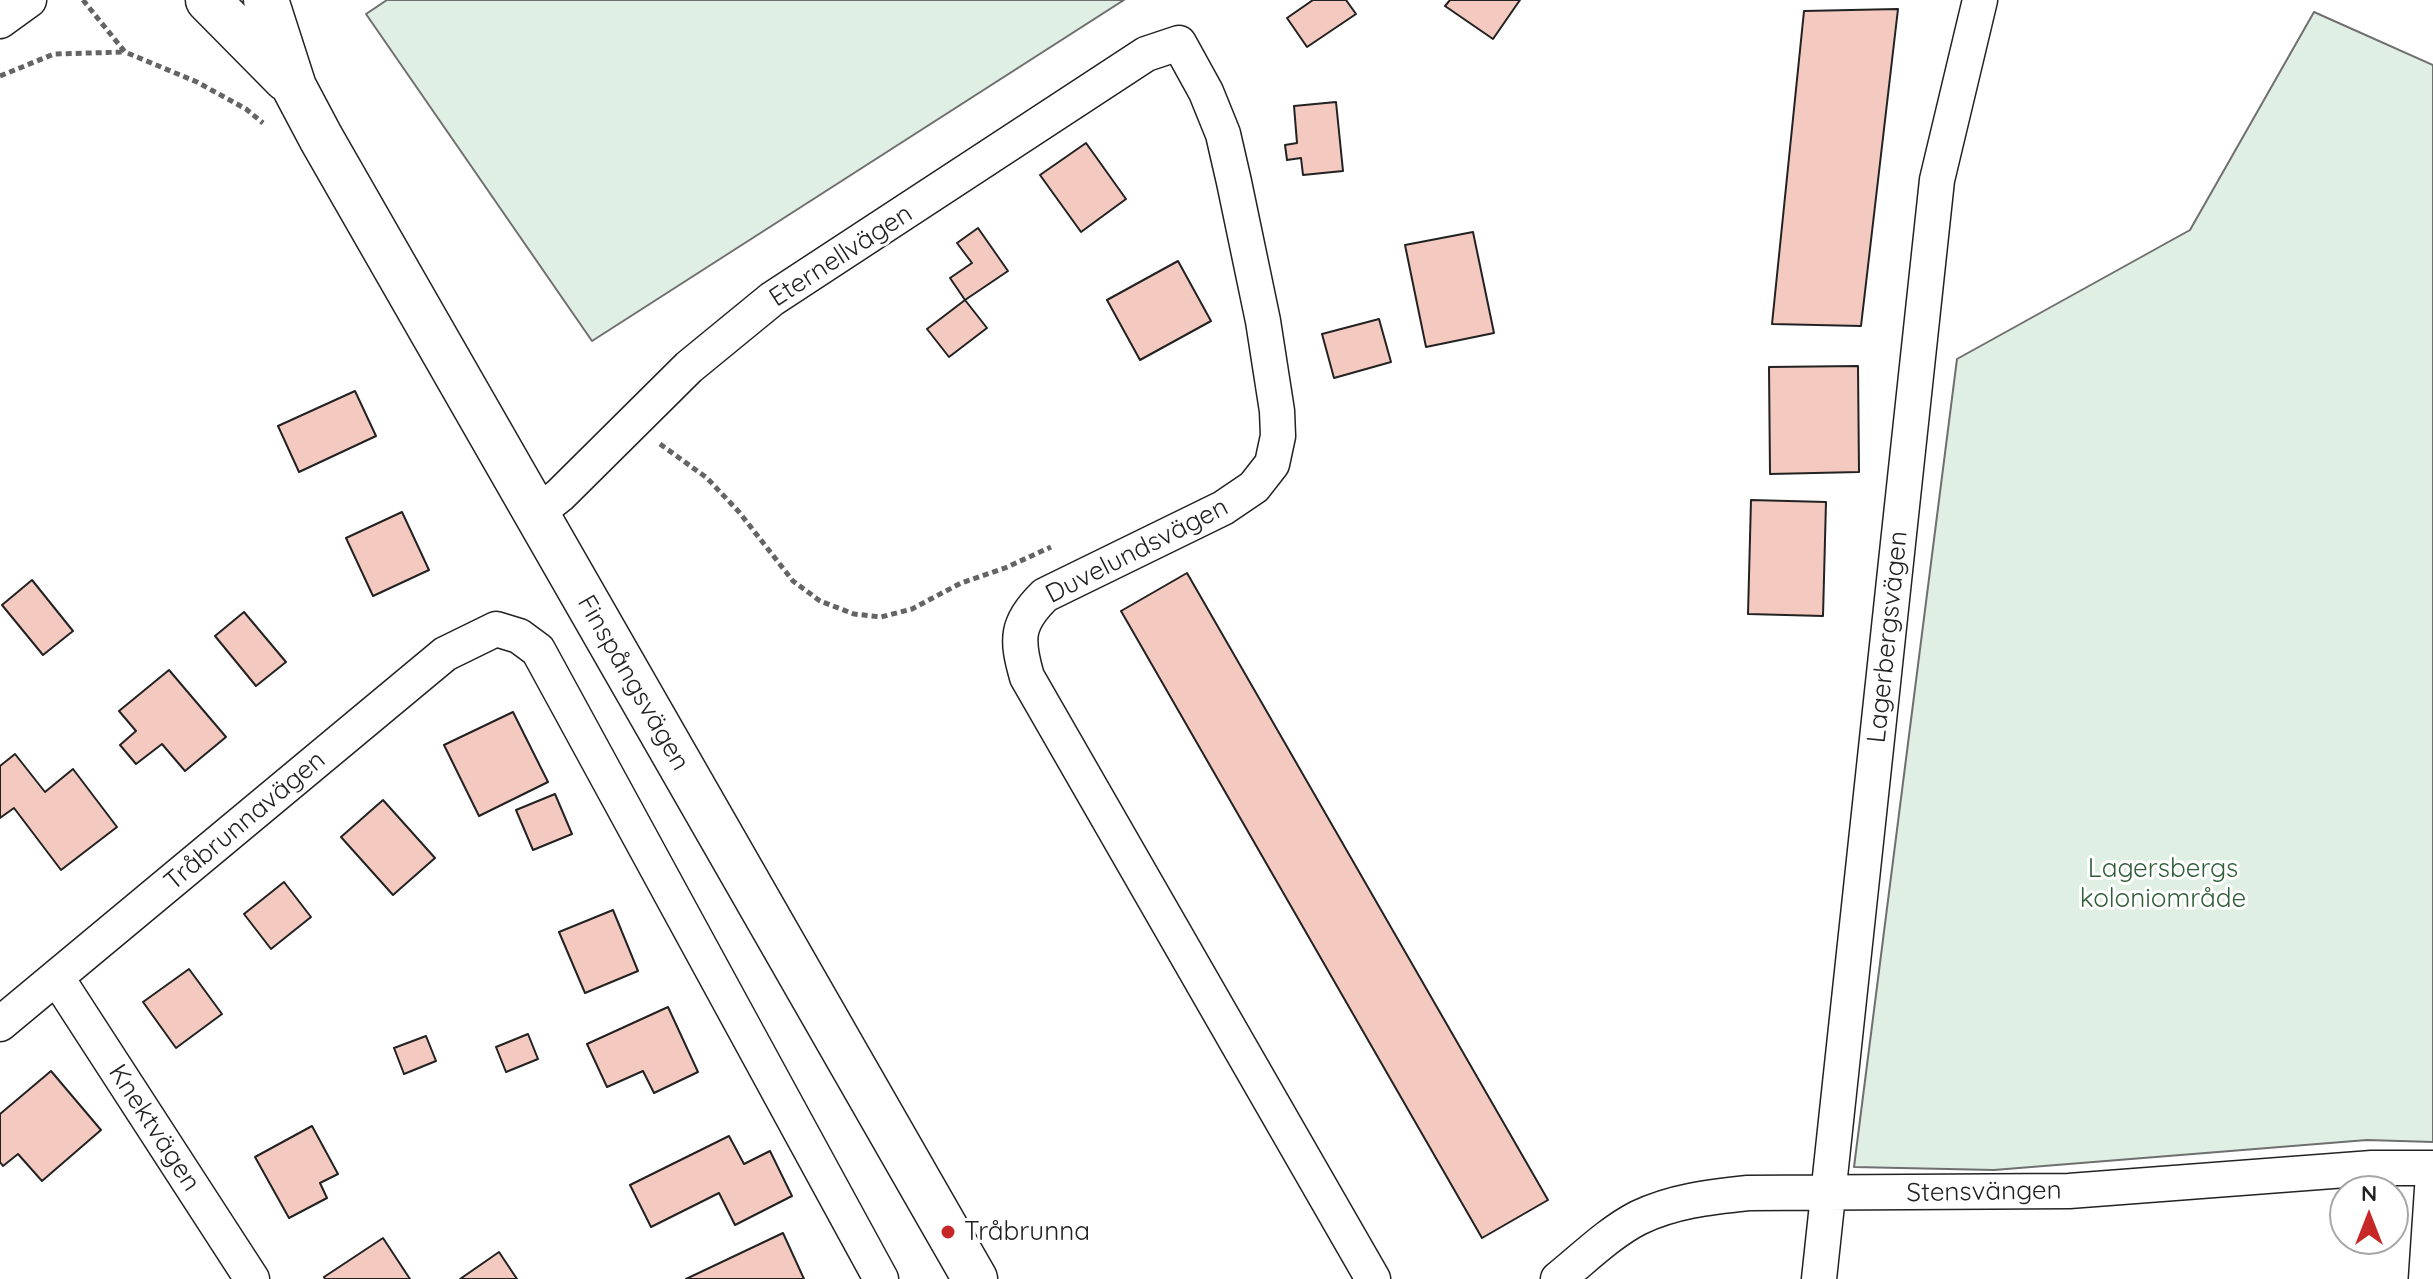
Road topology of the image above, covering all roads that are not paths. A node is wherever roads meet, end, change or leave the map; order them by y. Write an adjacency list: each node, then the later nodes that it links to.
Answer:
1 (29, 0): 5 (street)
2 (208, 0): 7 (main road, Finspångsvägen)
3 (266, 0): 7 (main road, Finspångsvägen)
4 (1980, 0): 12 (street, Lagerbergsvägen)
5 (0, 21)
6 (1179, 43): 8 (street, Eternellvägen); 16 (street, Duvelundsvägen)
7 (294, 87): 8 (main road, Finspångsvägen)
8 (536, 514): 15 (main road, Finspångsvägen)
9 (57, 978): 10 (street, Tråbrunnavägen); 13 (street, Knektvägen); 14 (street, Tråbrunnavägen)
10 (0, 1024)
11 (2433, 1171): 12 (street, Stensvängen); 19 (street)
12 (1827, 1194): 17 (street, Stensvängen); 18 (street, Lagerbergsvägen)
13 (252, 1279)
14 (881, 1279)
15 (975, 1279)
16 (1373, 1279)
17 (1558, 1279)
18 (1819, 1279)
19 (2426, 1279)

